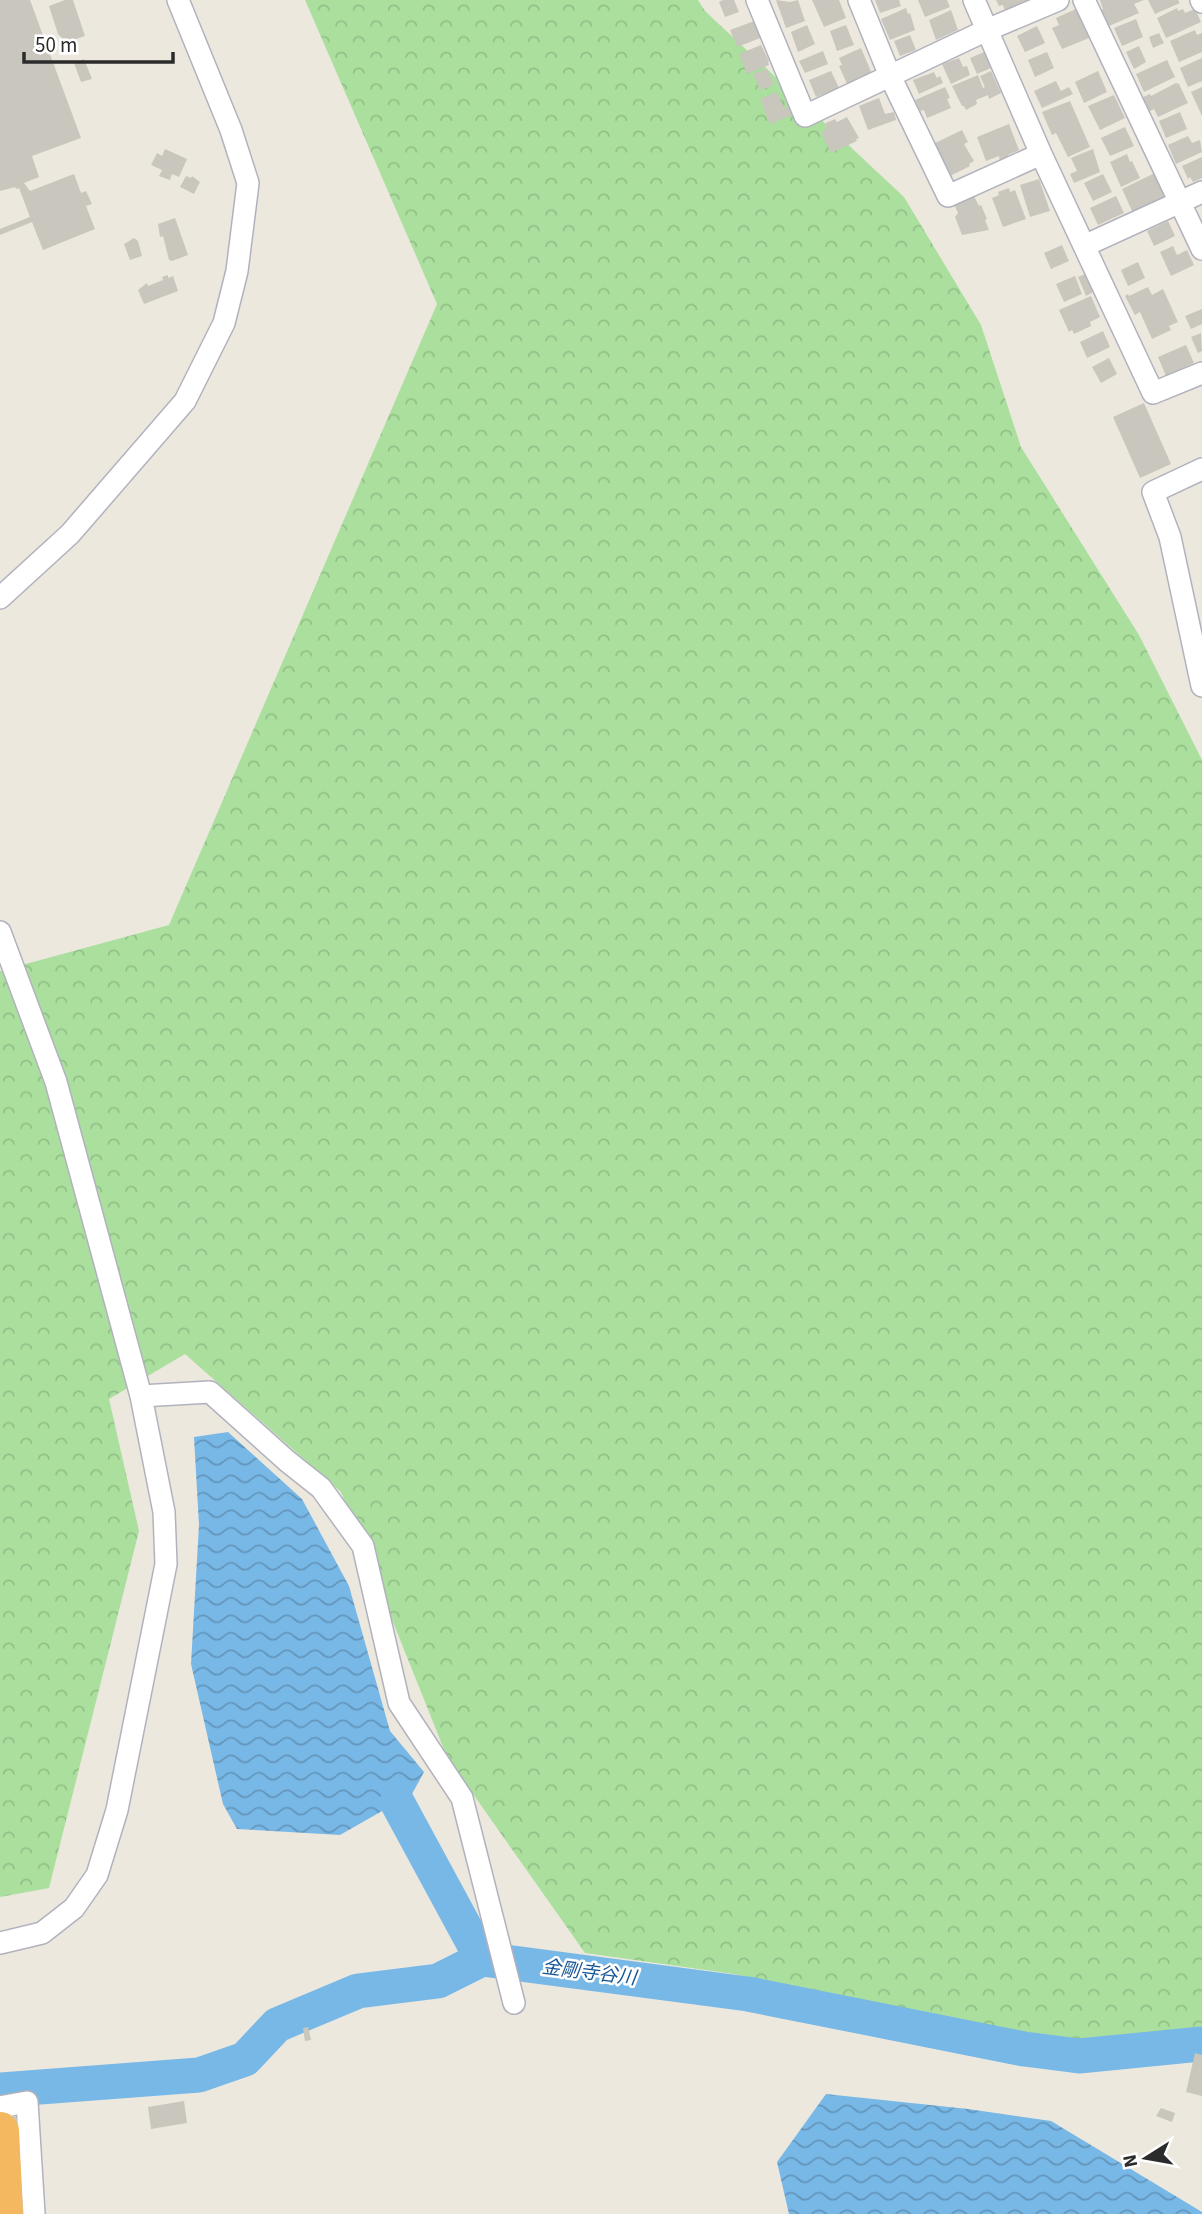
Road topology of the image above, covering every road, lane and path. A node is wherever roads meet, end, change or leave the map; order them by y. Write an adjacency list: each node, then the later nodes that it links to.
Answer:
1 (178, 0): 16 (street)
2 (757, 0): 8 (street)
3 (859, 0): 8 (street)
4 (974, 0): 7 (street)
5 (1058, 0): 7 (street)
6 (1084, 0): 11 (street)
7 (987, 30): 8 (street); 9 (street)
8 (890, 76): 9 (street)
9 (1041, 154): 12 (street)
10 (1202, 192): 11 (street)
11 (1180, 202): 12 (street); 13 (street)
12 (1084, 246): 14 (street)
13 (1202, 249)
14 (1202, 373)
15 (1202, 469): 17 (street)
16 (0, 598)
17 (1202, 686)
18 (0, 932): 19 (street)
19 (141, 1396): 20 (street); 21 (street)
20 (0, 1943)
21 (514, 2003)
22 (0, 2107): 25 (street)
23 (0, 2131): 24 (highway)
24 (4, 2214)
25 (34, 2214)

